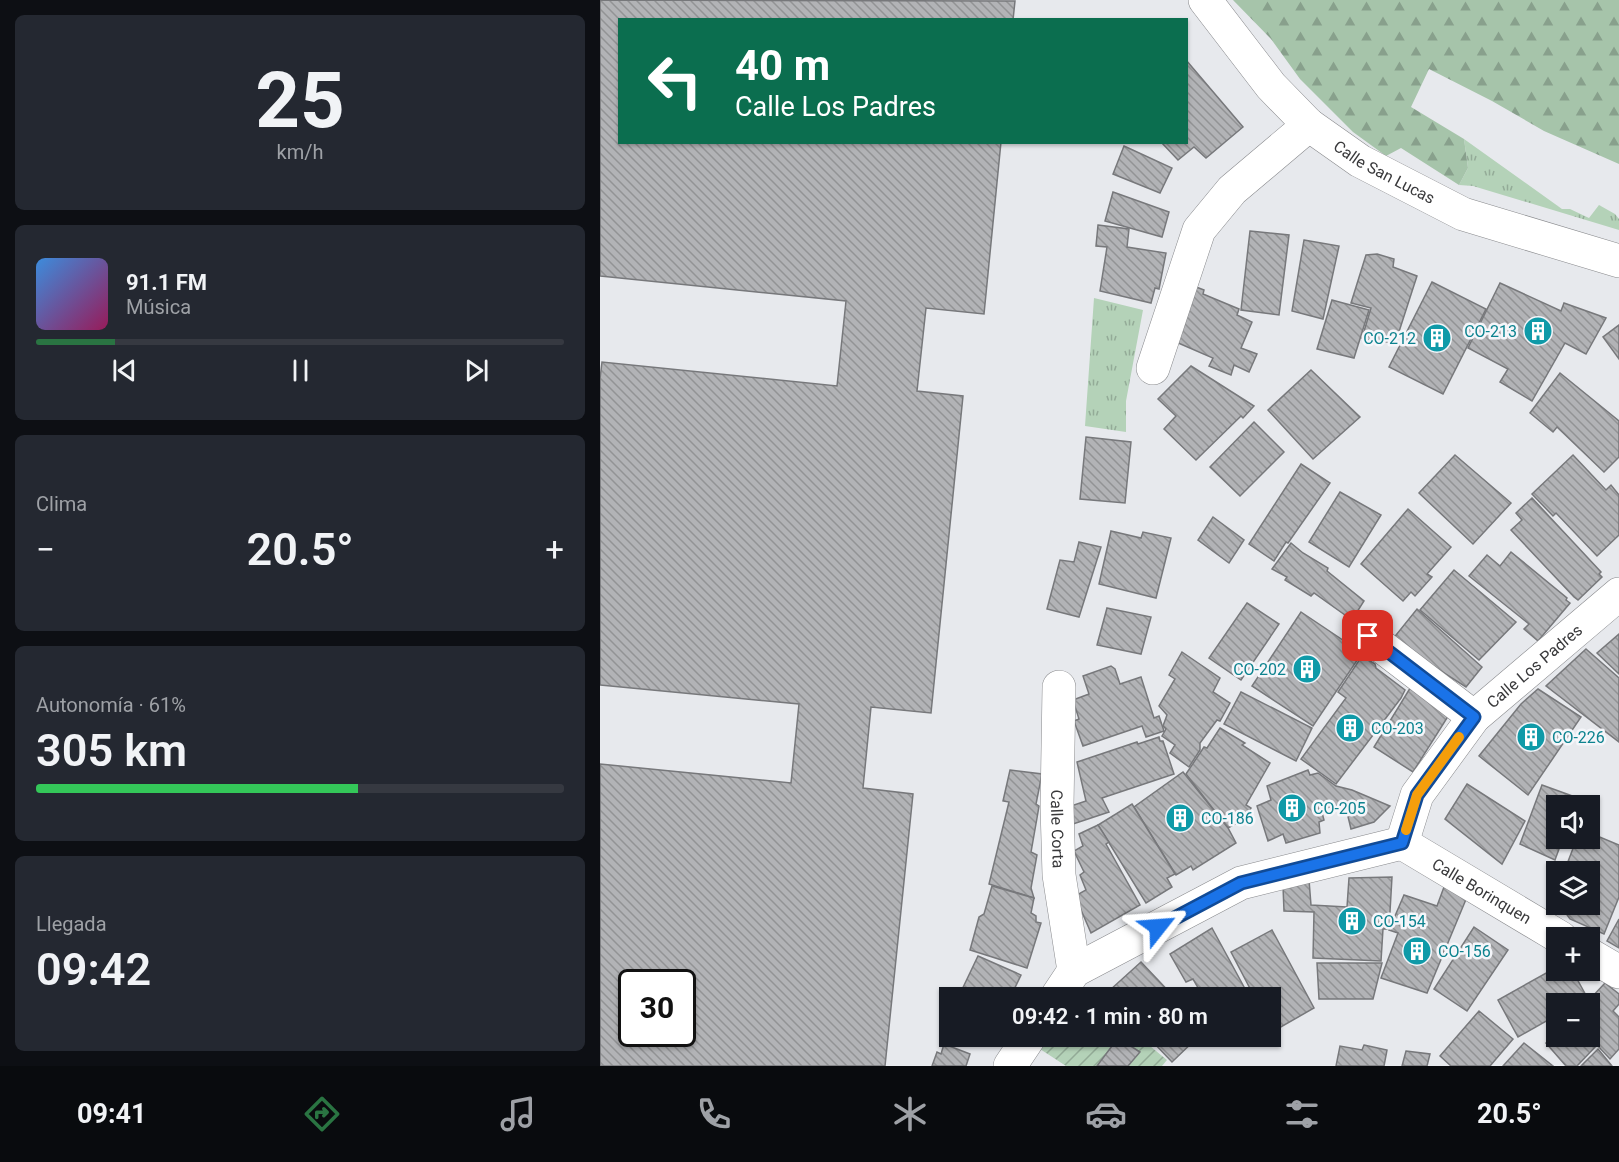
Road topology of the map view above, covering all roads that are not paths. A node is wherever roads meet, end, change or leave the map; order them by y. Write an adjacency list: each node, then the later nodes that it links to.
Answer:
1 (1205, 0): 2 (street, Calle San Lucas)
2 (1309, 125): 3 (street, Calle San Lucas); 4 (street)
3 (1619, 261)
4 (1154, 368)
5 (1619, 594): 8 (street, Calle Los Padres)
6 (1368, 636): 8 (street)
7 (1059, 687): 12 (street, Calle Corta)
8 (1474, 717): 9 (street, Calle Los Padres)
9 (1402, 843): 10 (street, Calle Borinquen); 12 (street)
10 (1546, 929)
11 (1600, 961): 13 (street)
12 (1074, 971): 14 (street)
13 (1619, 972)
14 (1063, 987)
15 (1023, 1047): 16 (street)
16 (1010, 1066)

